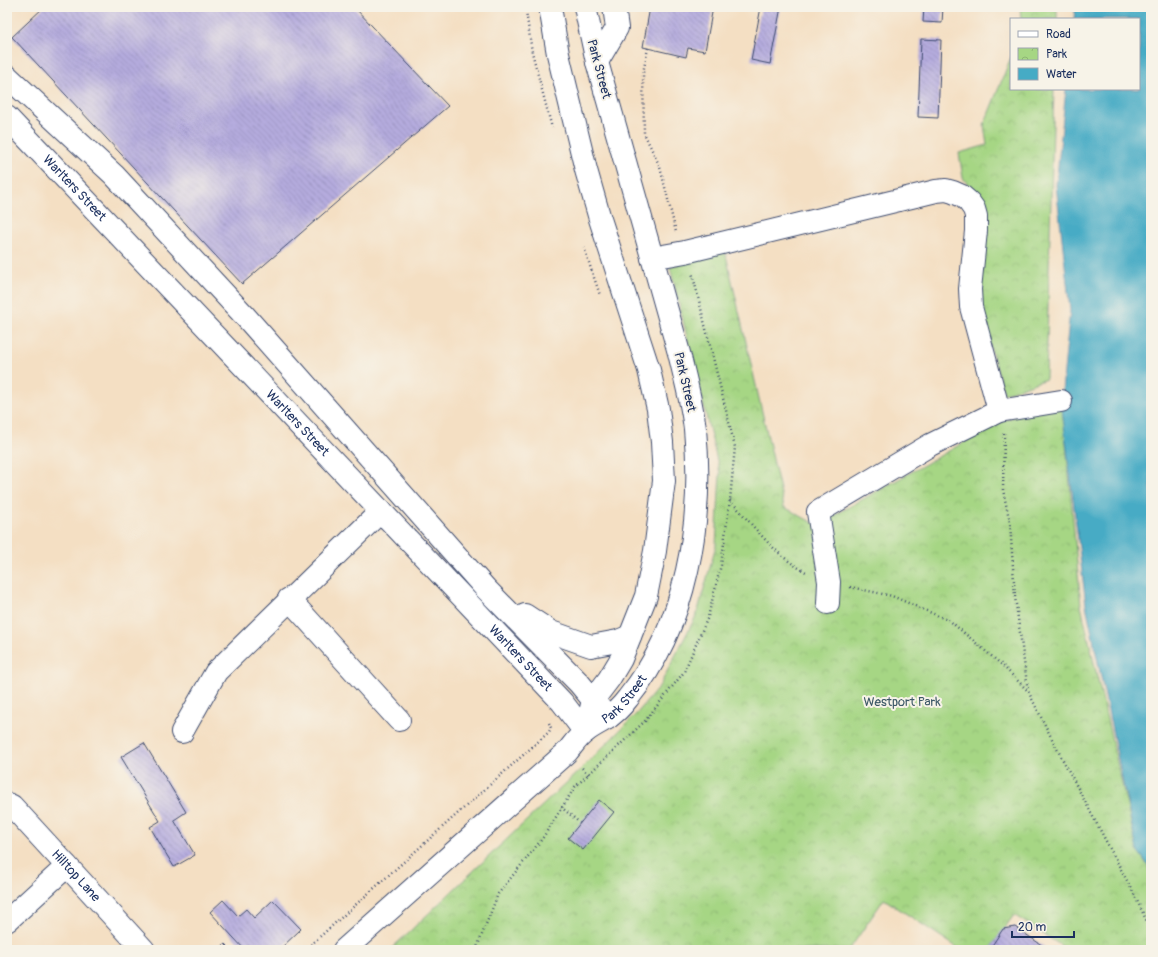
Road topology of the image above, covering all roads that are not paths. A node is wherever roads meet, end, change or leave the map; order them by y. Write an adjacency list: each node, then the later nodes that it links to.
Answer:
1 (550, 7): 14 (street, Park Street)
2 (585, 7): 4 (street, Park Street)
3 (614, 7): 4 (street)
4 (597, 62): 7 (street, Park Street)
5 (7, 76): 11 (street, Warlters Street)
6 (7, 117): 10 (street, Warlters Street)
7 (652, 258): 9 (street); 16 (street, Park Street)
8 (1061, 402): 9 (street)
9 (999, 411): 12 (street)
10 (381, 511): 13 (street); 19 (street, Warlters Street)
11 (486, 589): 14 (street, Warlters Street); 15 (street, Warlters Street)
12 (828, 592)
13 (289, 599): 17 (street); 18 (street)
14 (630, 636): 15 (street, Park Street)
15 (593, 700): 16 (street, Warlters Street); 19 (street, Park Street)
16 (608, 718): 19 (street, Park Street)
17 (399, 720)
18 (182, 732)
19 (585, 732): 24 (street, Park Street)
20 (7, 804): 21 (street, Hilltop Lane)
21 (67, 866): 22 (street); 23 (street, Hilltop Lane)
22 (7, 921)
23 (144, 950)
24 (344, 950)

